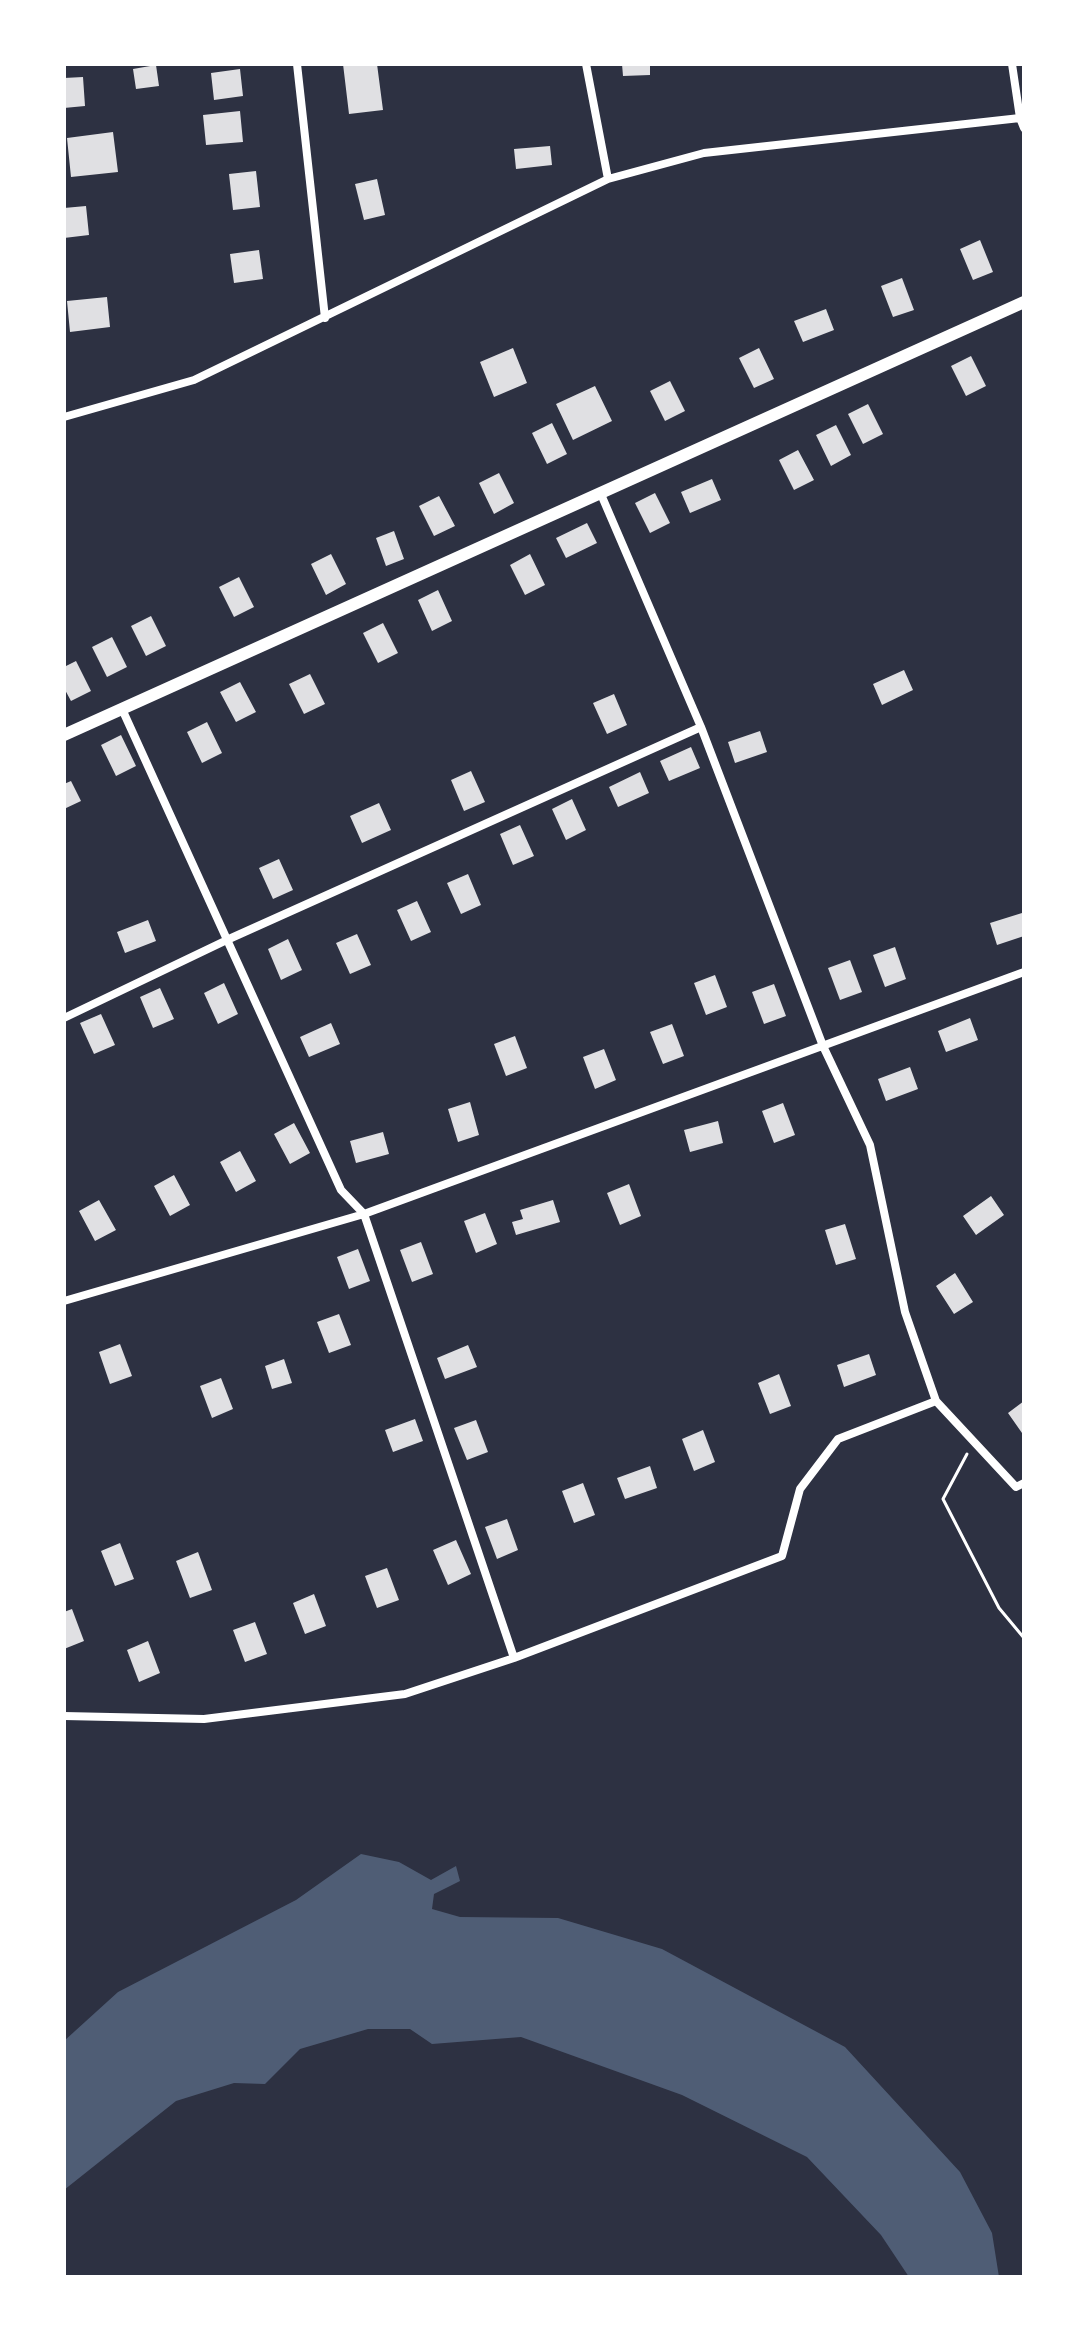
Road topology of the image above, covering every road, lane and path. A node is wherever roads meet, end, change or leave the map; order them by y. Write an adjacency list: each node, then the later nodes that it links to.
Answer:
1 (297, 64): 8 (street)
2 (586, 64): 6 (street)
3 (1012, 64): 4 (street)
4 (1020, 118): 5 (street); 6 (street)
5 (1024, 128)
6 (608, 179): 8 (street)
7 (1024, 302): 10 (main road)
8 (325, 318): 9 (street)
9 (64, 417)
10 (600, 492): 11 (main road); 12 (street)
11 (122, 709): 13 (main road); 14 (street)
12 (701, 727): 14 (street); 17 (street)
13 (64, 735)
14 (229, 939): 16 (street); 18 (street)
15 (1024, 972): 17 (street)
16 (64, 1018)
17 (823, 1046): 18 (street); 20 (street)
18 (364, 1214): 19 (street); 24 (street)
19 (64, 1301)
20 (936, 1401): 22 (street); 24 (street)
21 (970, 1448): 23 (path)
22 (1024, 1483)
23 (1024, 1638)
24 (514, 1658): 25 (street)
25 (64, 1716)

